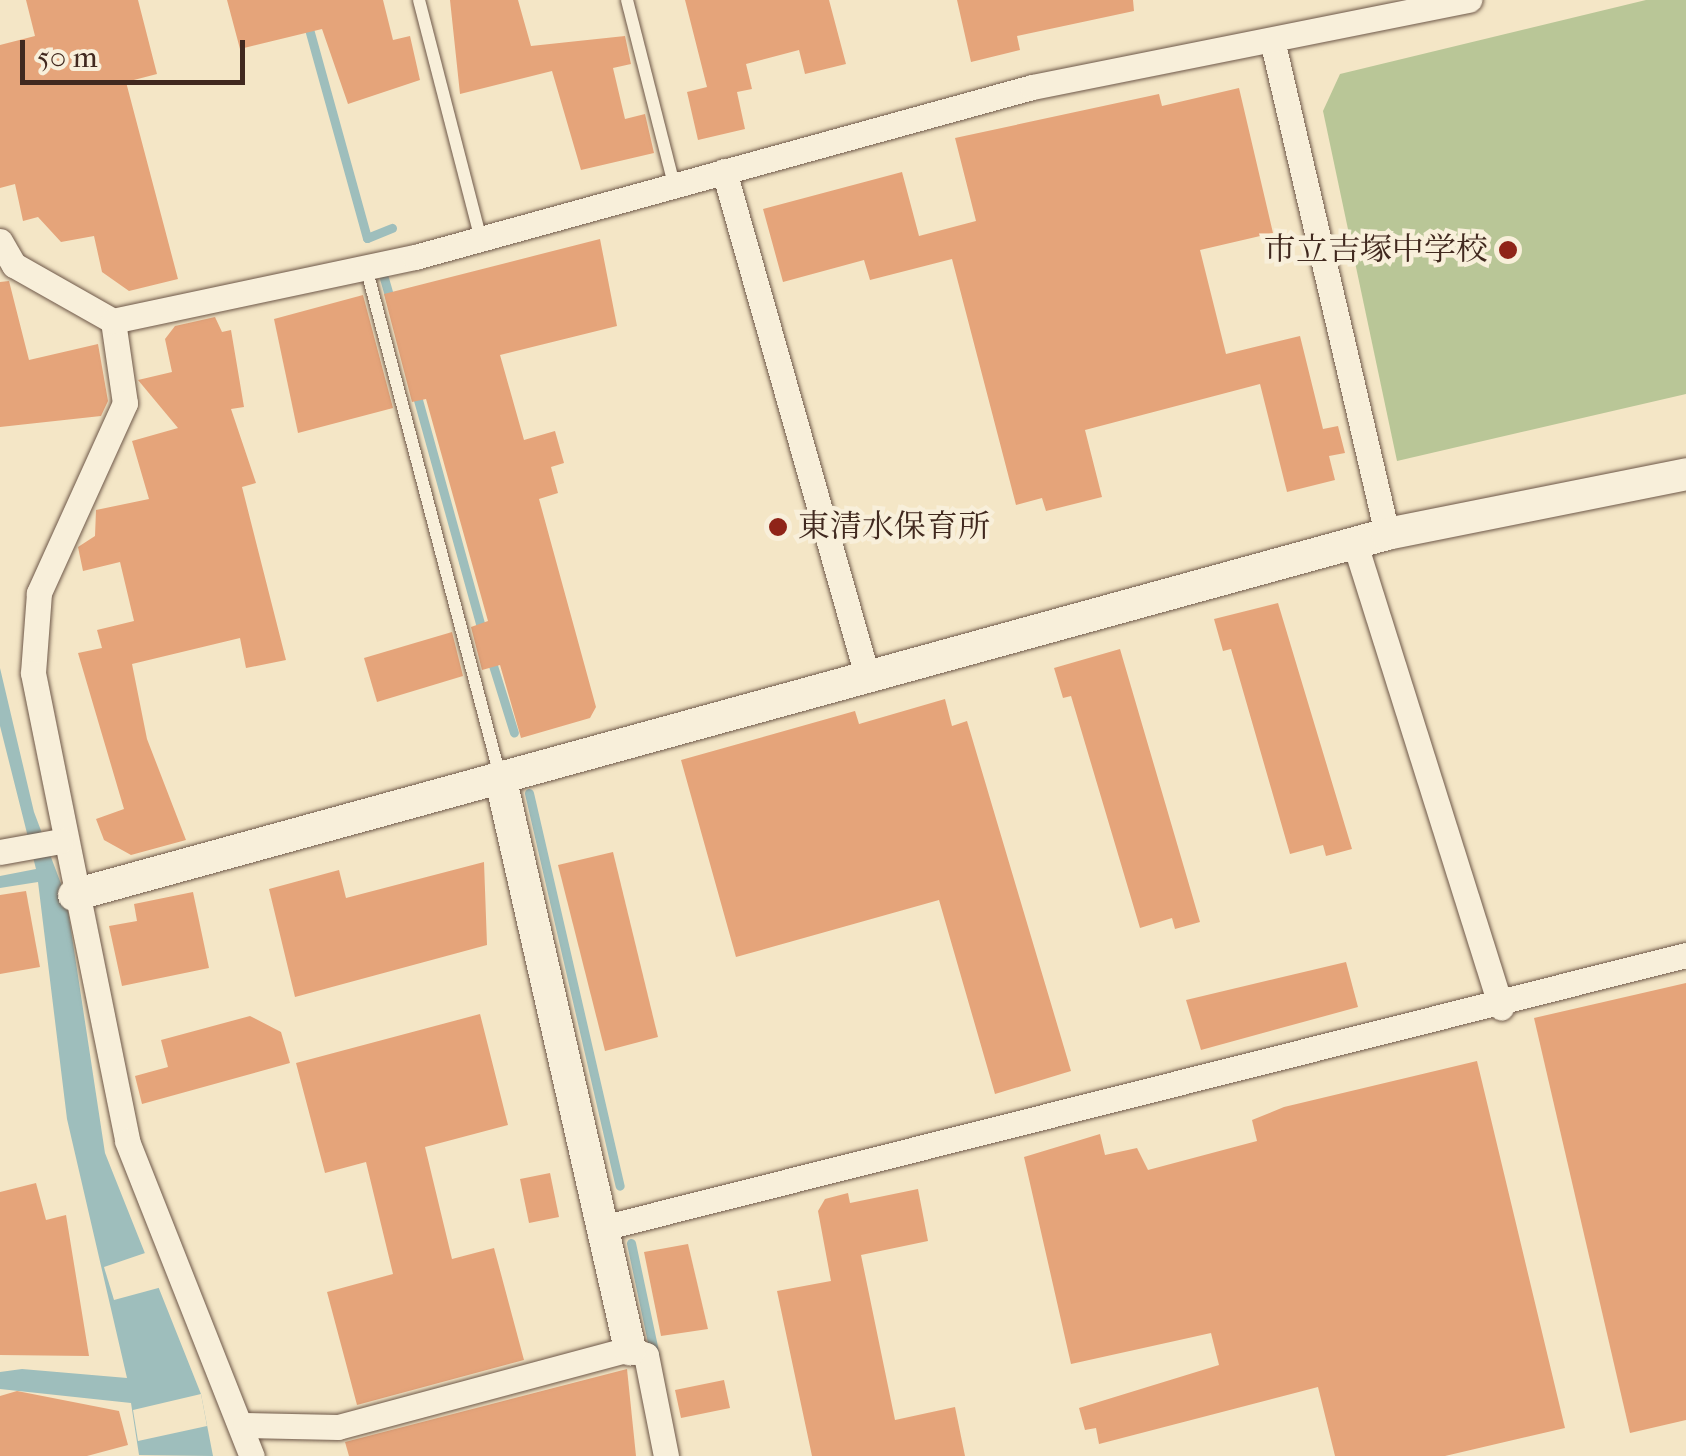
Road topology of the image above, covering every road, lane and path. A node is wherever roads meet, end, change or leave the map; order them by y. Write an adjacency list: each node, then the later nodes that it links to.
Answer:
1 (420, 0): 7 (lane)
2 (626, 0): 6 (lane)
3 (1469, 0): 4 (street)
4 (1273, 44): 5 (street); 12 (street)
5 (724, 171): 6 (street); 14 (street)
6 (674, 184): 7 (street)
7 (480, 236): 9 (street)
8 (0, 240): 10 (street)
9 (366, 267): 10 (street); 15 (lane)
10 (113, 321): 16 (street)
11 (1686, 474): 12 (street)
12 (1387, 534): 13 (street)
13 (1355, 544): 14 (street); 20 (street)
14 (867, 676): 15 (street)
15 (500, 776): 18 (street); 21 (street)
16 (56, 842): 17 (street); 18 (street)
17 (12, 849)
18 (74, 896): 23 (street)
19 (1686, 955): 20 (street)
20 (1501, 1008): 21 (street)
21 (602, 1228): 22 (street)
22 (630, 1349): 23 (street); 25 (street)
23 (245, 1425): 24 (street)
24 (252, 1456)
25 (666, 1456)

